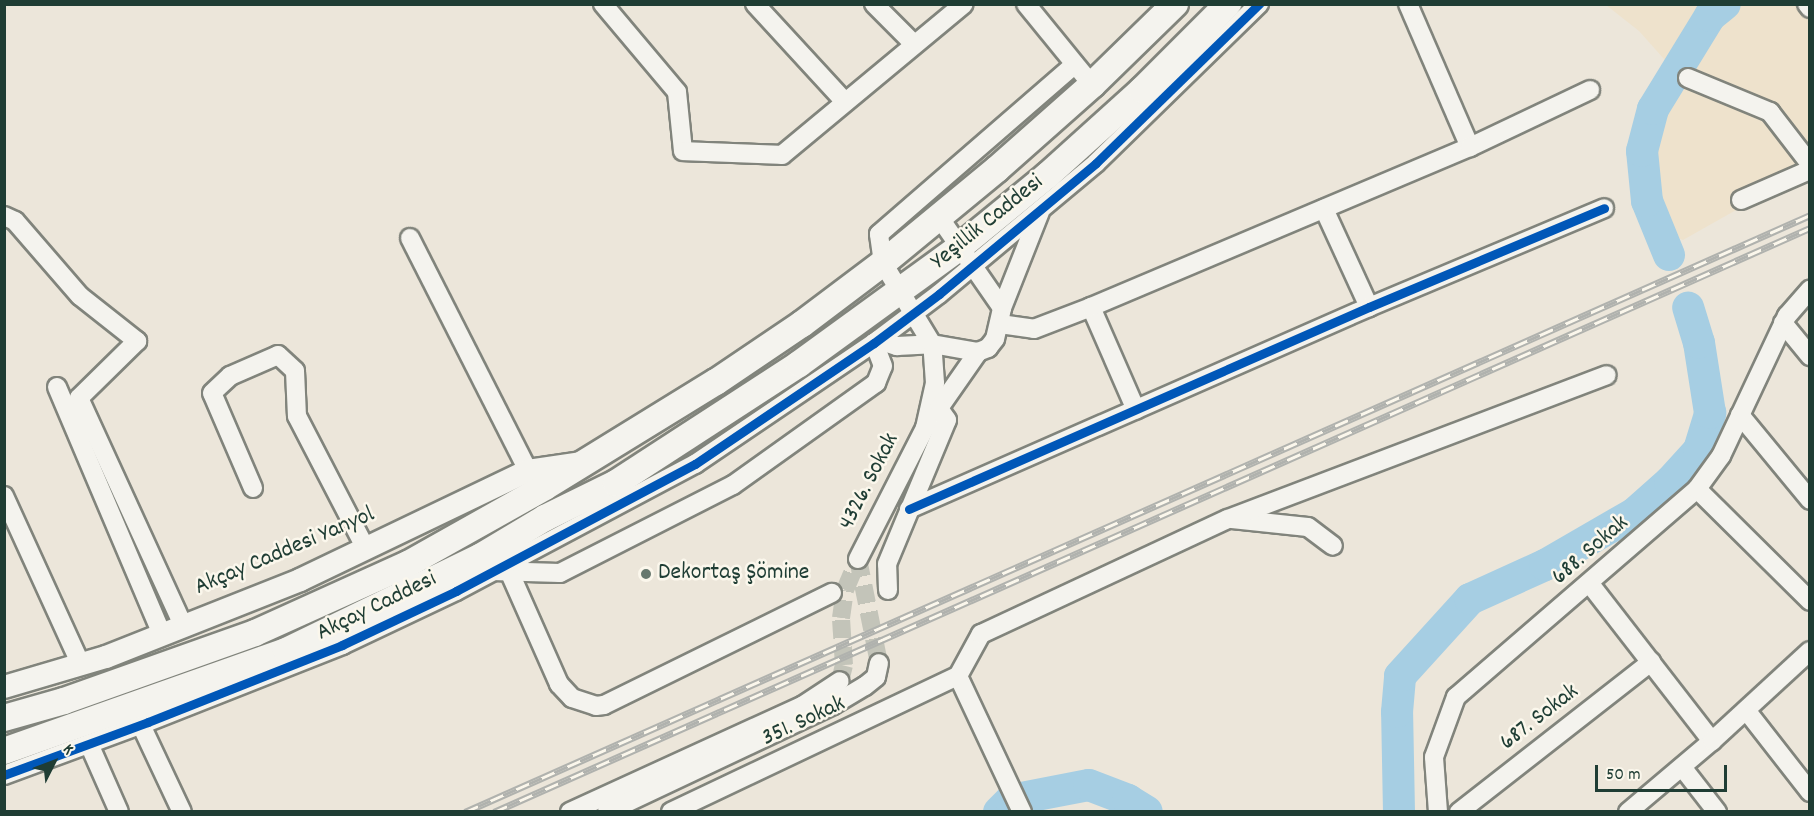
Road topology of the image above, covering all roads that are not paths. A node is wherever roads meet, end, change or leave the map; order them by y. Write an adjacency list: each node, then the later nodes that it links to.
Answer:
1 (603, 4): 15 (street)
2 (755, 4): 15 (street)
3 (874, 4): 10 (street)
4 (964, 4): 10 (street)
5 (1026, 4): 11 (street)
6 (1175, 4): 13 (highway, Yeşillik Caddesi)
7 (1228, 4): 26 (highway, Yeşillik Caddesi)
8 (1259, 4): 20 (street)
9 (1407, 4): 16 (street)
10 (914, 44): 15 (street)
11 (1075, 64): 13 (street); 27 (street)
12 (1688, 78): 17 (street)
13 (1092, 85): 24 (highway, Yeşillik Caddesi)
14 (1590, 90): 16 (street)
15 (845, 102)
16 (1470, 147): 21 (street)
17 (1809, 164)
18 (1809, 170): 19 (street)
19 (1741, 200)
20 (1041, 208): 26 (street); 33 (street)
21 (1324, 208): 30 (street); 31 (street)
22 (1604, 208): 31 (street)
23 (4, 216): 63 (street)
24 (939, 217): 26 (street); 27 (highway, Yeşillik Caddesi)
25 (410, 238): 48 (street)
26 (967, 256): 29 (highway, Yeşillik Caddesi); 32 (street); 33 (street)
27 (883, 263): 29 (street); 40 (highway, Yeşillik Caddesi)
28 (1809, 290): 34 (street, 688. Sokak)
29 (901, 291): 32 (street); 44 (highway, Yeşillik Caddesi)
30 (1091, 307): 33 (street); 43 (street)
31 (1369, 307): 43 (street)
32 (914, 313): 35 (street); 36 (street)
33 (1001, 316): 37 (street)
34 (1785, 319): 38 (street); 45 (street, 688. Sokak)
35 (876, 342): 36 (street); 58 (street); 58 (street)
36 (933, 344): 37 (street); 46 (street)
37 (978, 352): 42 (street)
38 (1809, 357)
39 (1607, 375): 54 (street)
40 (716, 382): 47 (highway, Akçay Caddesi)
41 (57, 387): 64 (street)
42 (939, 410): 46 (street); 53 (street)
43 (1136, 410): 53 (street)
44 (725, 412): 77 (highway, Akçay Caddesi)
45 (1740, 415): 50 (street, 688. Sokak); 52 (street)
46 (926, 428): 57 (street, 4326. Sokak)
47 (584, 463): 48 (main road, Akçay Caddesi Yanyol); 73 (highway, Akçay Caddesi)
48 (528, 471): 56 (main road, Akçay Caddesi Yanyol)
49 (252, 488): 56 (street)
50 (1697, 489): 59 (street, 688. Sokak); 62 (street)
51 (4, 496): 68 (street)
52 (1809, 500)
53 (909, 508): 60 (street)
54 (1228, 519): 55 (street); 69 (street)
55 (1333, 546)
56 (366, 549): 63 (main road, Akçay Caddesi Yanyol)
57 (858, 559)
58 (500, 571): 61 (street); 74 (street)
59 (1590, 584): 66 (street); 87 (street, 688. Sokak)
60 (888, 590)
61 (832, 594)
62 (1809, 602)
63 (183, 625): 64 (main road, Akçay Caddesi Yanyol)
64 (162, 634): 68 (main road, Akçay Caddesi Yanyol)
65 (1809, 651): 72 (street)
66 (1651, 662): 75 (street); 88 (street, 687. Sokak)
67 (879, 663): 84 (street, 351. Sokak)
68 (81, 665): 71 (main road, Akçay Caddesi Yanyol)
69 (958, 676): 85 (street, 351. Sokak); 86 (street)
70 (840, 681): 83 (street)
71 (4, 687)
72 (1746, 710): 75 (street); 80 (street)
73 (4, 718)
74 (141, 725): 76 (street); 82 (street)
75 (1712, 741): 78 (street)
76 (89, 744): 79 (street); 81 (street)
77 (4, 751)
78 (1682, 767): 89 (street); 90 (street)
79 (4, 775)
80 (1809, 792)
81 (119, 812)
82 (182, 812)
83 (570, 812)
84 (607, 812)
85 (671, 812)
86 (1022, 812)
87 (1438, 812)
88 (1459, 812)
89 (1628, 812)
90 (1717, 812)

